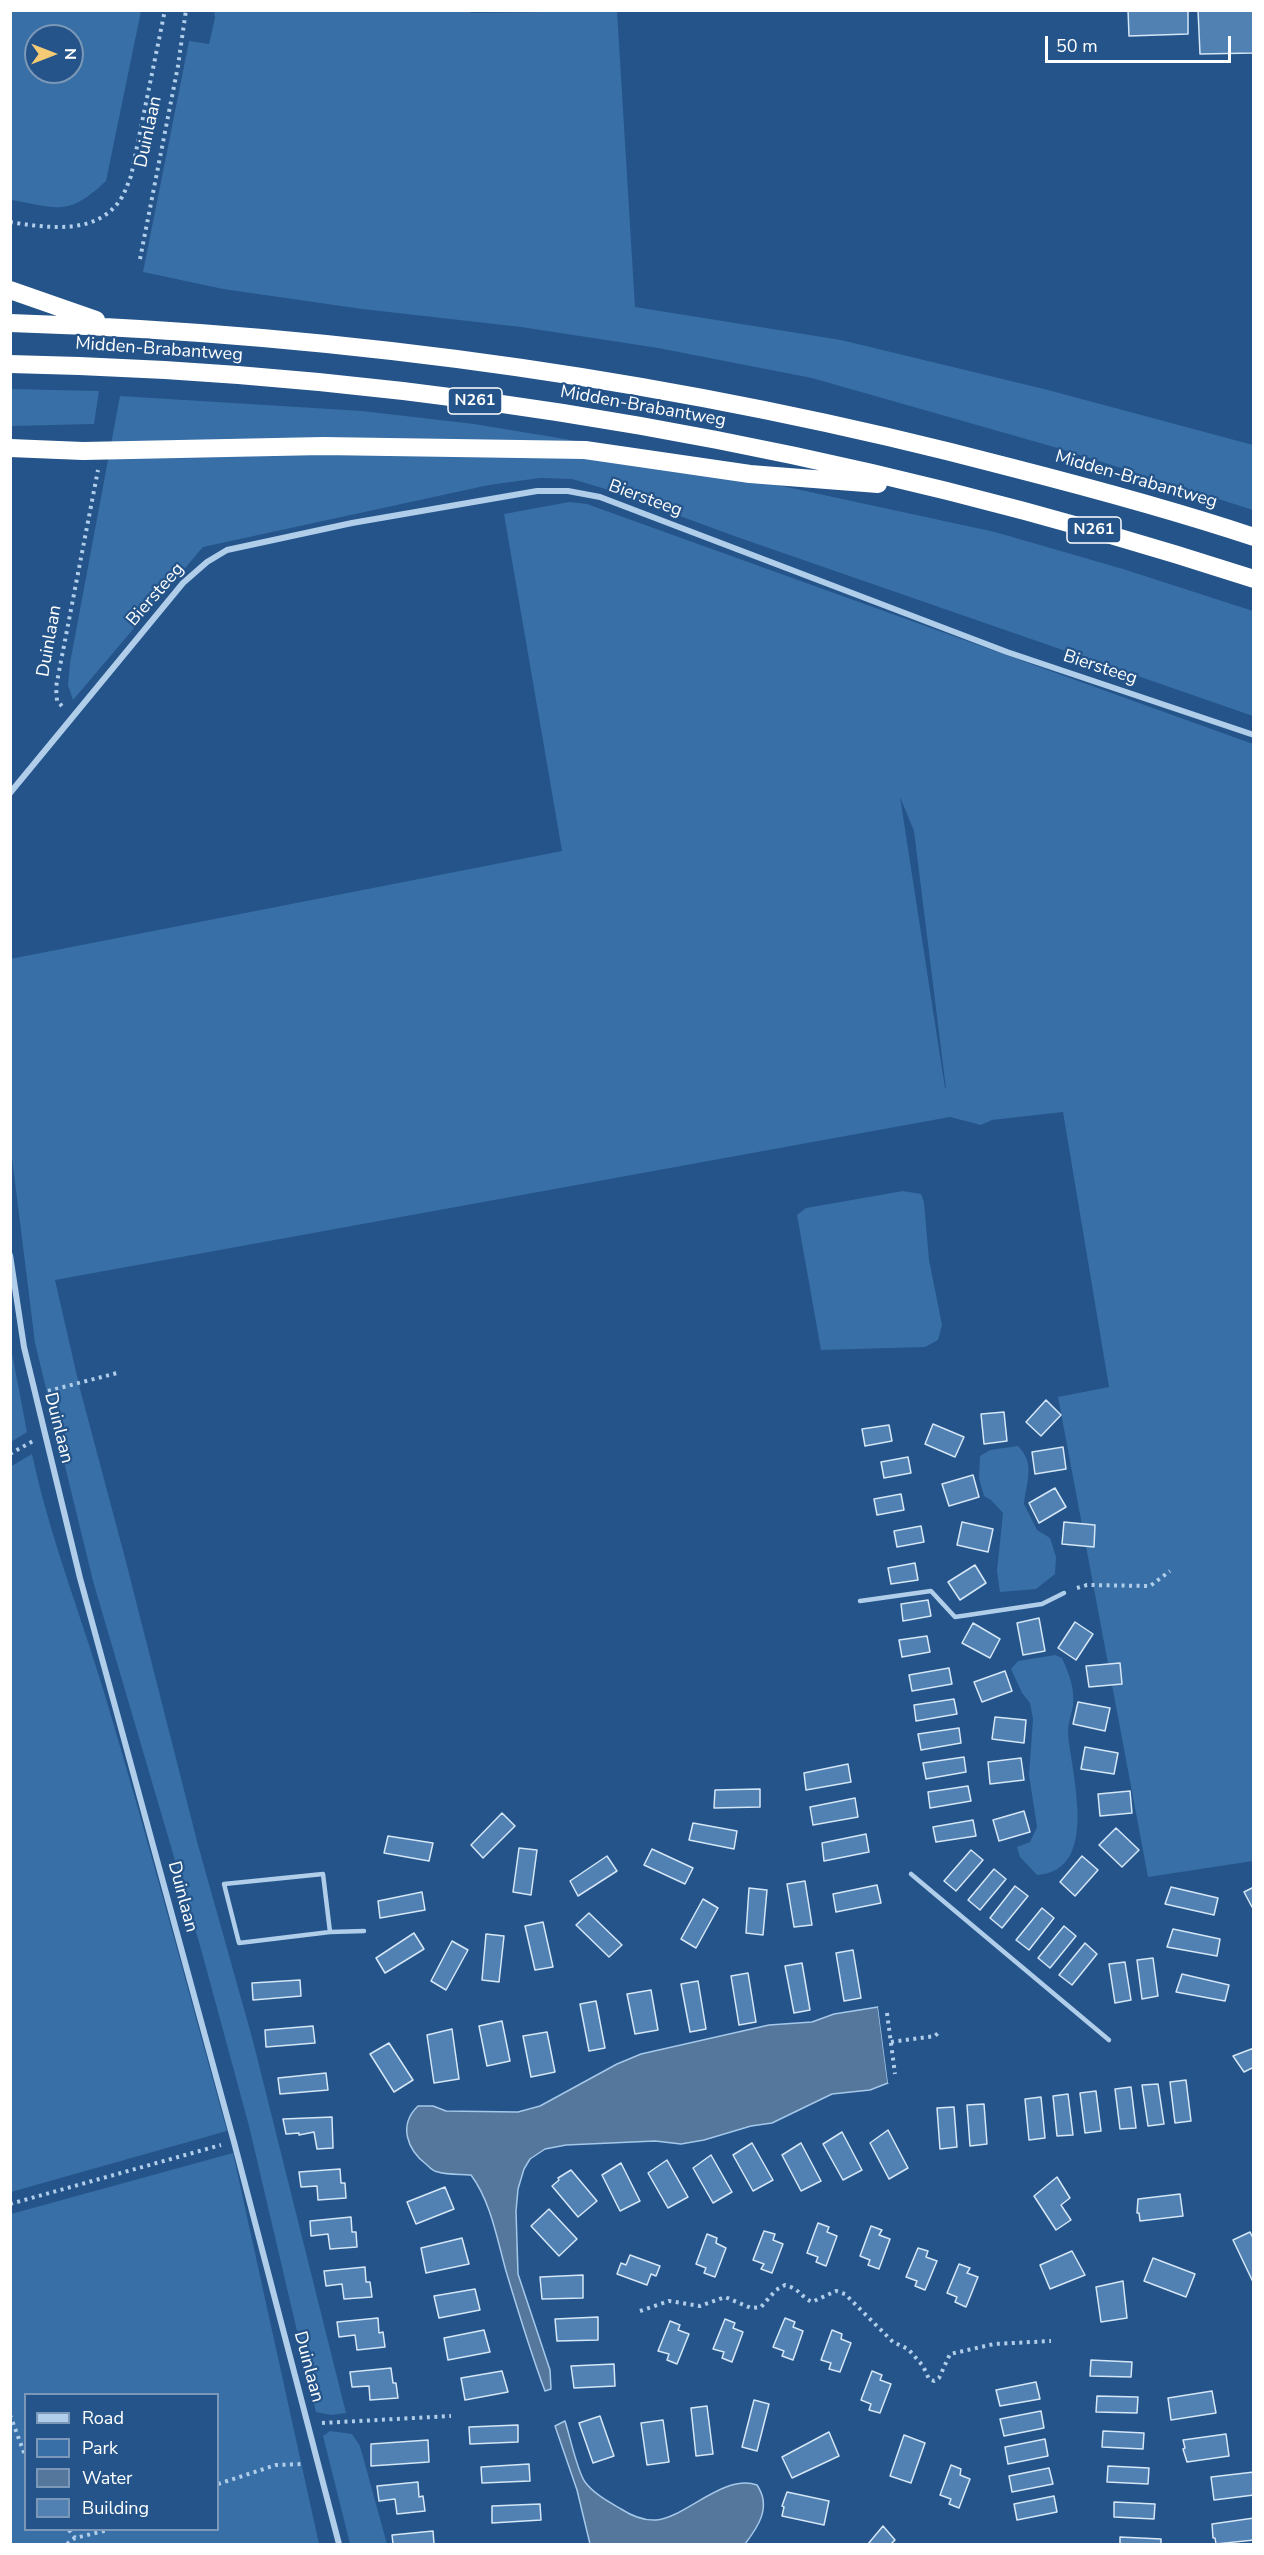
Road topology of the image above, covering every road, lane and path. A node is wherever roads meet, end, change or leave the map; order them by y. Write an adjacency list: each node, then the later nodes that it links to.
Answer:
1 (165, 10): 3 (path)
2 (186, 10): 4 (path, Duinlaan)
3 (10, 222)
4 (140, 259)
5 (10, 290): 7 (highway, N261)
6 (10, 323): 7 (highway, Midden-Brabantweg / N261)
7 (112, 326): 12 (highway, Midden-Brabantweg / N261)
8 (10, 364): 11 (highway, Midden-Brabantweg / N261)
9 (10, 448): 11 (highway, N261)
10 (98, 470): 14 (path, Duinlaan)
11 (933, 488): 13 (highway, Midden-Brabantweg / N261)
12 (1254, 537)
13 (1254, 579)
14 (71, 718): 15 (street, Biersteeg); 16 (street)
15 (1254, 735)
16 (10, 793)
17 (10, 1255): 19 (street, Duinlaan)
18 (117, 1372): 19 (path)
19 (34, 1394): 20 (street, Duinlaan)
20 (44, 1436): 21 (path); 33 (street, Duinlaan)
21 (10, 1454)
22 (1170, 1571): 23 (path)
23 (1064, 1593): 24 (lane)
24 (860, 1601)
25 (911, 1874): 30 (lane)
26 (364, 1931): 27 (lane)
27 (330, 1932): 27 (lane)
28 (887, 2013): 31 (path)
29 (940, 2031): 31 (path)
30 (1109, 2040)
31 (891, 2042): 32 (path)
32 (895, 2074)
33 (234, 2142): 34 (path); 39 (street, Duinlaan)
34 (10, 2204)
35 (640, 2311): 36 (path)
36 (1051, 2341)
37 (10, 2415): 40 (path)
38 (450, 2415): 39 (path)
39 (308, 2424): 41 (street, Duinlaan)
40 (24, 2453)
41 (318, 2464): 42 (path); 47 (street, Duinlaan)
42 (219, 2484)
43 (70, 2531): 45 (path)
44 (101, 2531): 45 (path)
45 (75, 2538): 46 (path)
46 (67, 2544)
47 (339, 2544)

